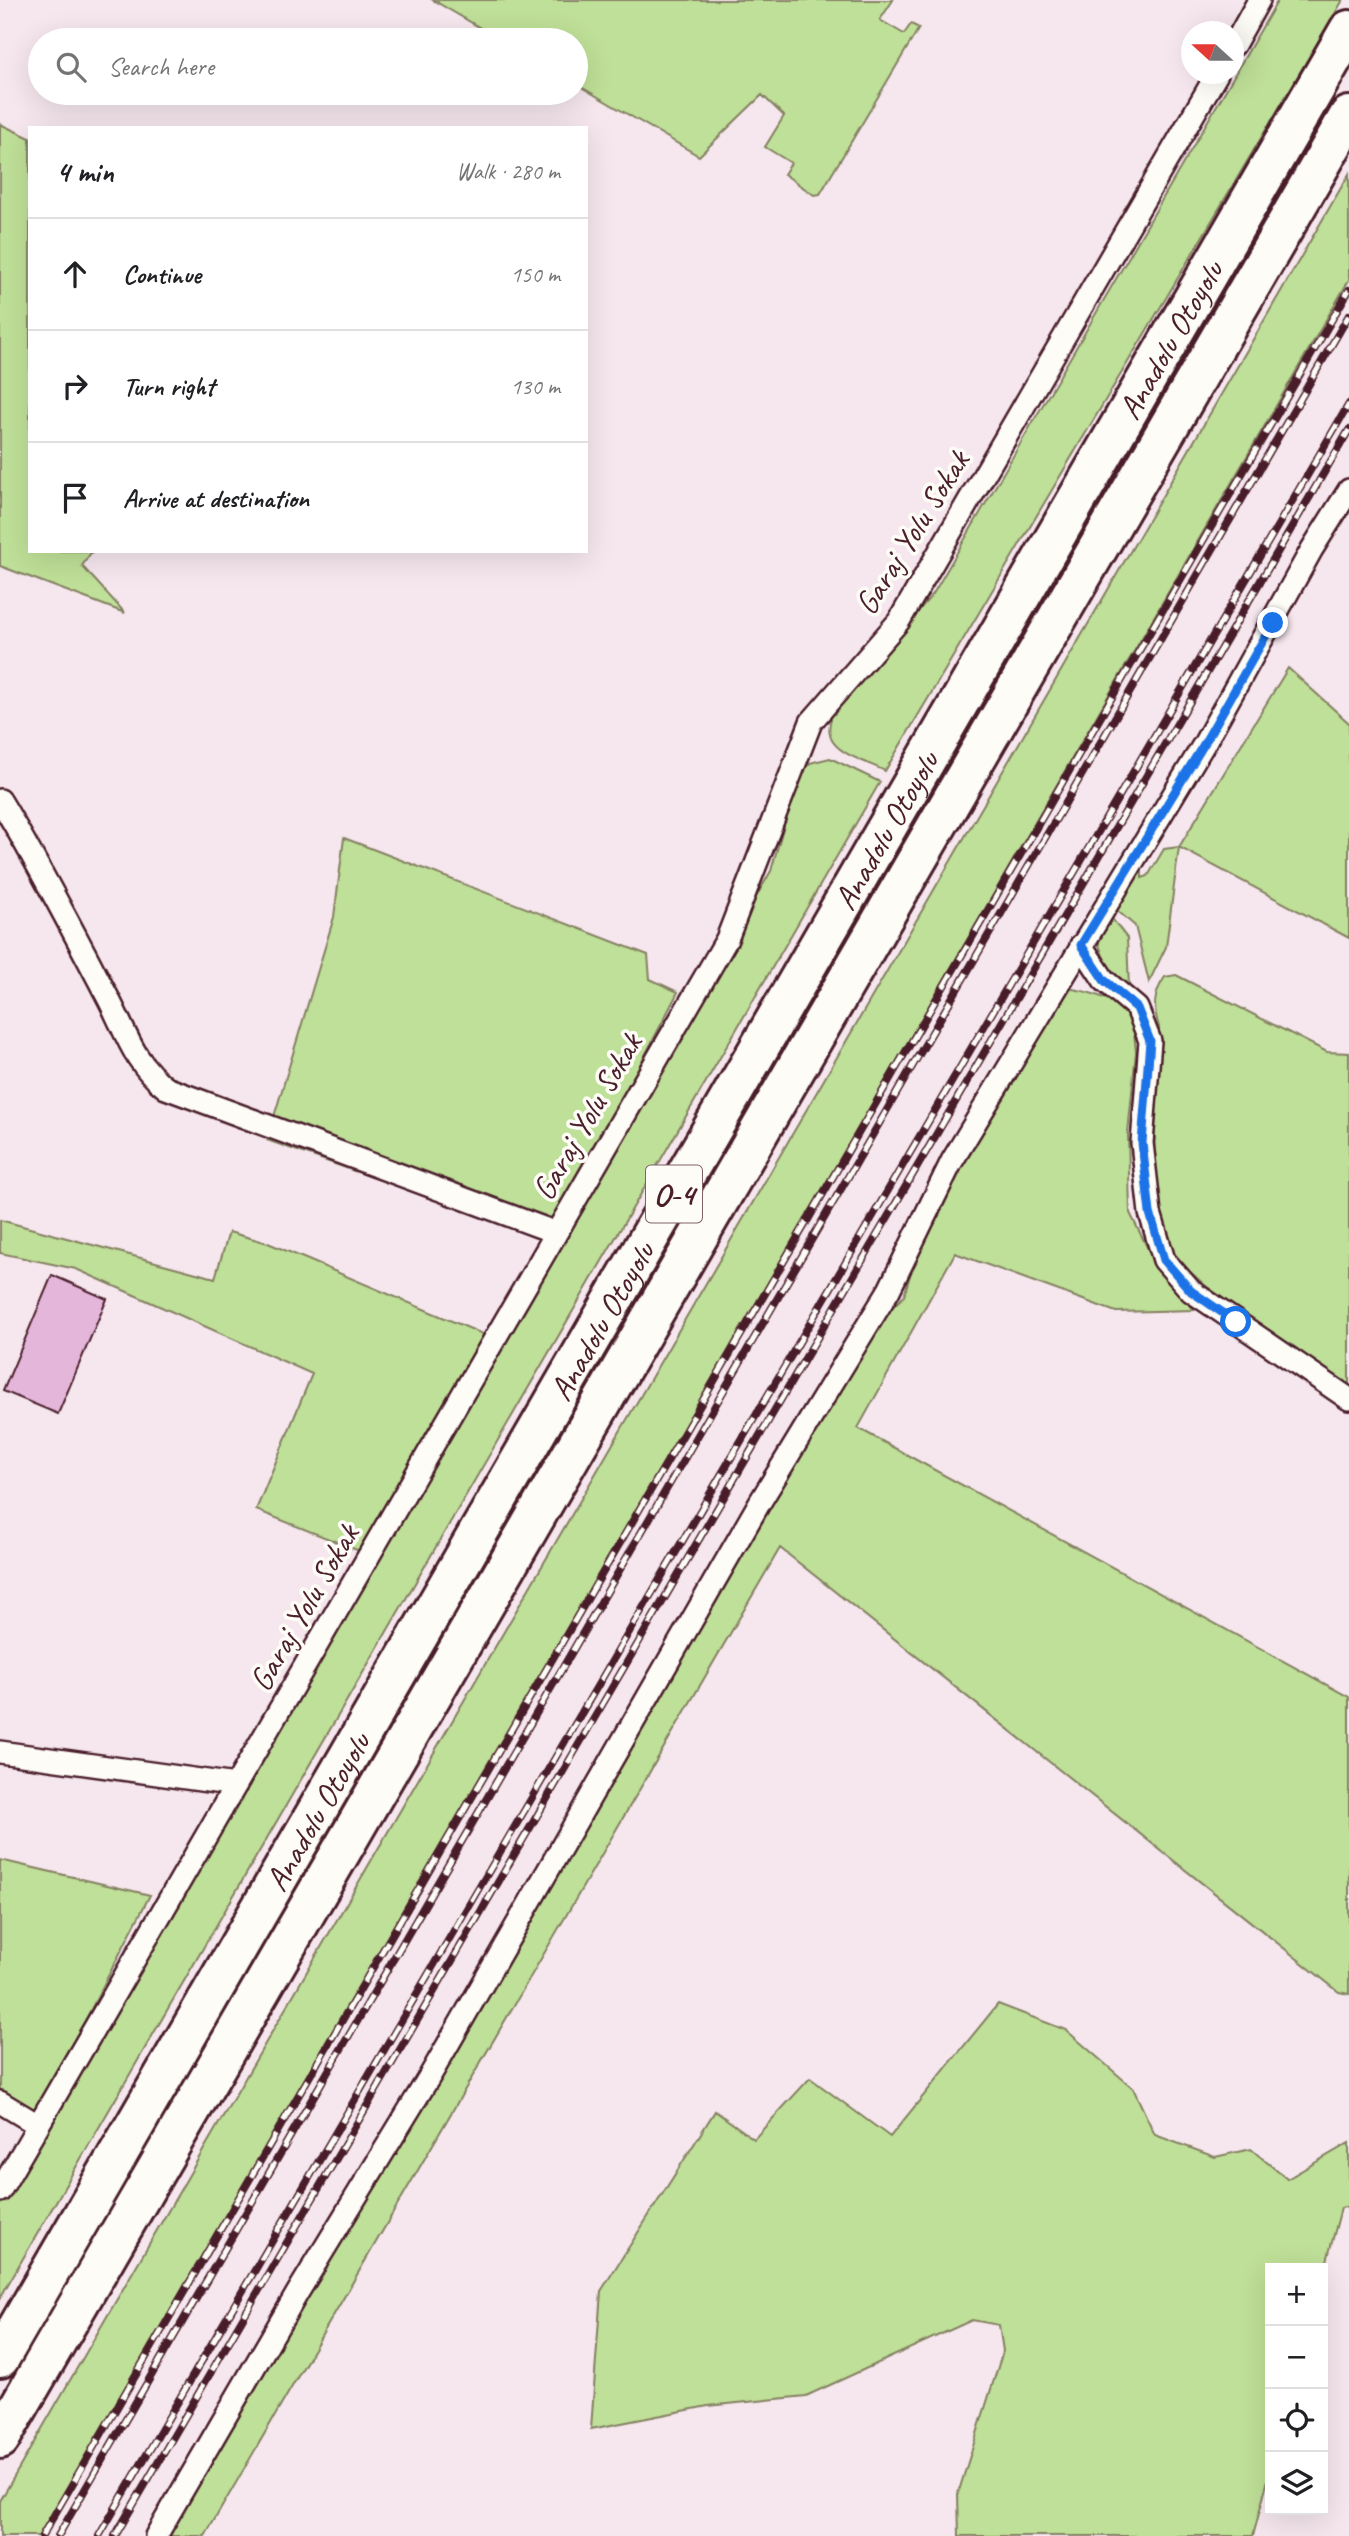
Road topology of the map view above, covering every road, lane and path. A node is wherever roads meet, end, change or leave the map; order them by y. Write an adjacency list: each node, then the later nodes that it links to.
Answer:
1 (1259, 0): 2 (street)
2 (1244, 27)
3 (1349, 30): 16 (highway, Anadolu Otoyolu / O-4)
4 (1211, 84): 9 (street, Garaj Yolu Sokak)
5 (1349, 116): 17 (highway, Anadolu Otoyolu / O-4)
6 (1349, 490): 8 (street)
7 (0, 800): 9 (street)
8 (1081, 945): 10 (street); 18 (street)
9 (554, 1232): 12 (street, Garaj Yolu Sokak)
10 (1349, 1399)
11 (0, 1752): 12 (street)
12 (236, 1785): 14 (street, Garaj Yolu Sokak)
13 (0, 2102): 14 (street)
14 (38, 2125): 15 (street, Garaj Yolu Sokak)
15 (0, 2191)
16 (0, 2358)
17 (0, 2439)
18 (156, 2536)

